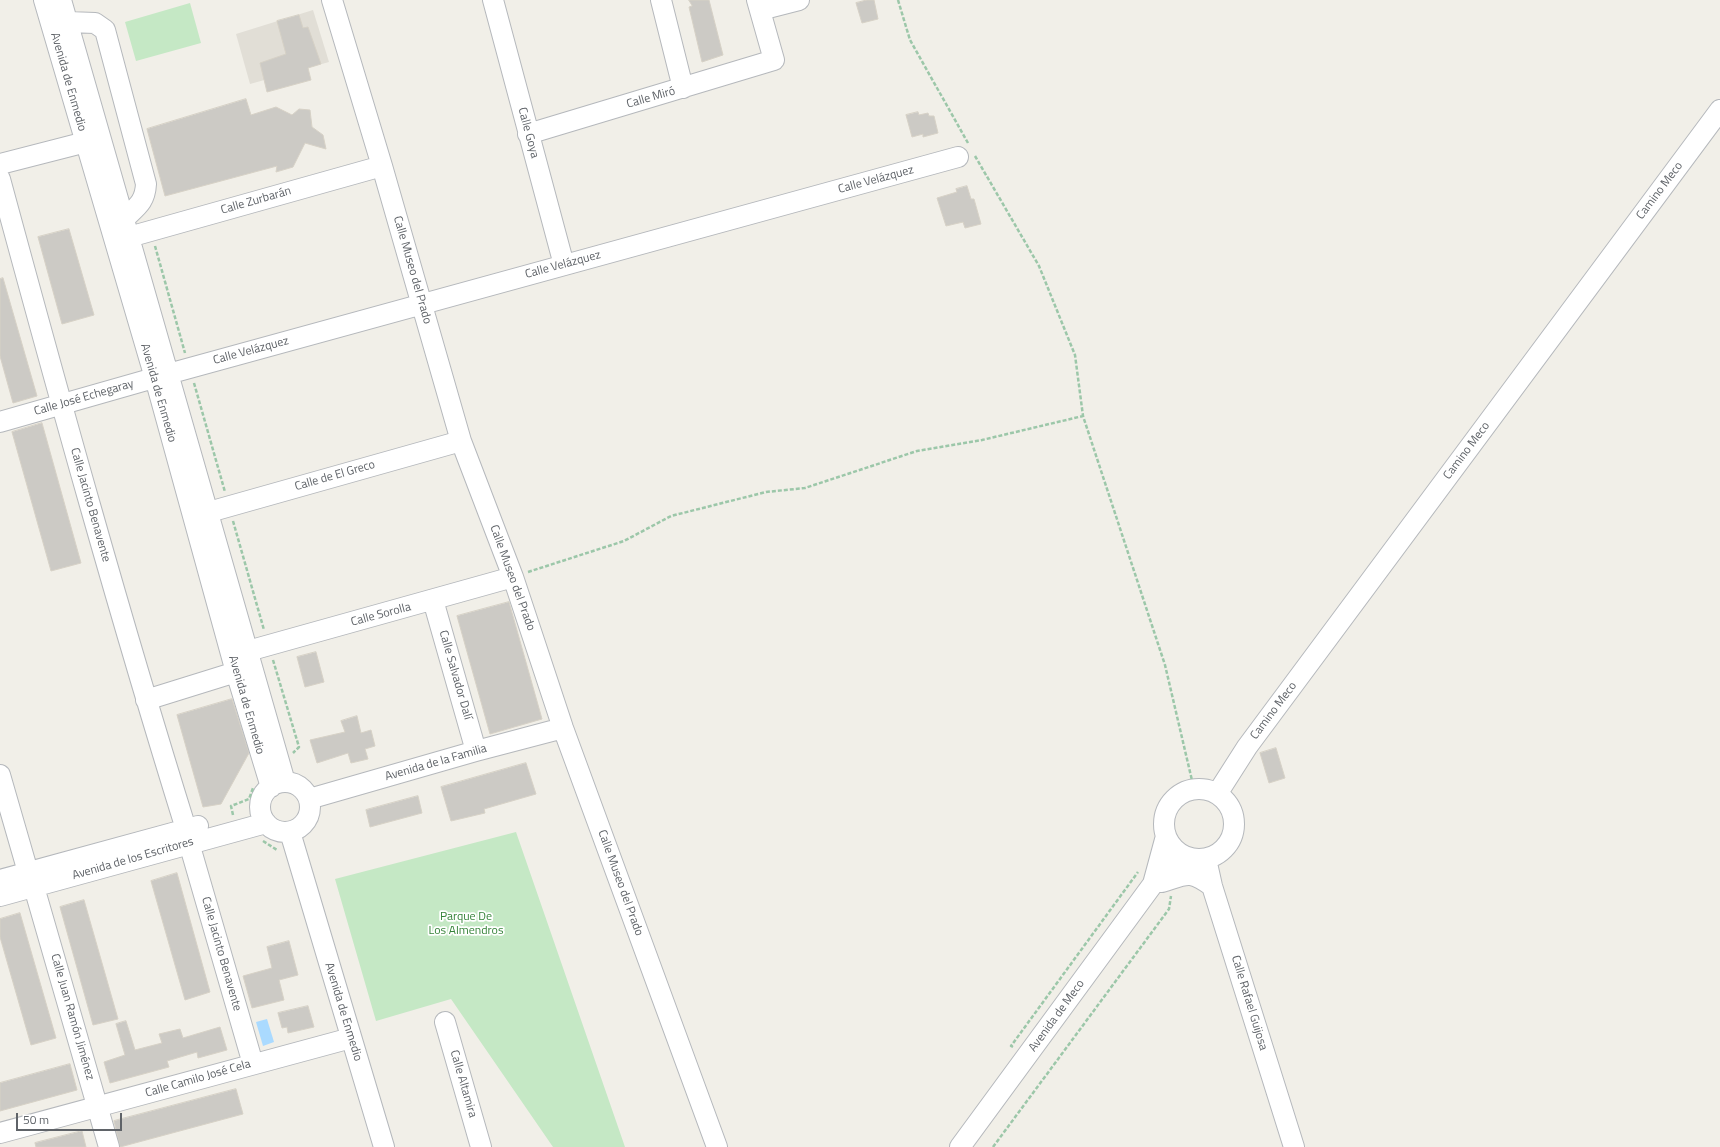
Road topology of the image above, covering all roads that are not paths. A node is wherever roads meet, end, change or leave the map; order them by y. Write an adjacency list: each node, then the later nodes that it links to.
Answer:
1 (44, 0): 12 (street, Avenida de Enmedio)
2 (61, 0): 8 (street, Avenida de Enmedio)
3 (332, 0): 15 (street, Calle Museo del Prado)
4 (493, 0): 11 (street, Calle Goya)
5 (661, 0): 9 (street)
6 (799, 0): 7 (street)
7 (759, 5): 9 (street, Calle Miró)
8 (68, 22): 17 (street, Avenida de Enmedio); 17 (street, Avenida de Enmedio)
9 (683, 88): 11 (street, Calle Miró)
10 (1720, 110): 34 (street, Camino Meco)
11 (528, 134): 18 (street, Calle Goya)
12 (86, 142): 14 (street); 20 (street, Avenida de Enmedio)
13 (958, 157): 18 (street, Calle Velázquez)
14 (0, 164)
15 (382, 166): 17 (street, Calle Zurbarán); 19 (street, Calle Museo del Prado)
16 (0, 179): 21 (street, Calle Jacinto Benavente)
17 (127, 228): 20 (street, Avenida de Enmedio)
18 (564, 265): 19 (street, Calle Velázquez)
19 (422, 304): 20 (street, Calle Velázquez); 23 (street, Calle Museo del Prado)
20 (161, 376): 21 (street, Calle José Echegaray); 24 (street, Avenida de Enmedio); 28 (street, Avenida de Enmedio)
21 (61, 404): 22 (street, Calle José Echegaray); 29 (street, Calle Jacinto Benavente)
22 (0, 422)
23 (461, 441): 24 (street, Calle de El Greco); 25 (street, Calle Museo del Prado)
24 (209, 512): 27 (street, Avenida de Enmedio)
25 (513, 577): 26 (street, Calle Sorolla); 30 (street, Calle Museo del Prado)
26 (433, 600): 27 (street, Calle Sorolla); 31 (street, Calle Salvador Dalí)
27 (248, 651): 33 (street, Avenida de Enmedio)
28 (236, 672): 29 (street); 33 (street, Avenida de Enmedio)
29 (146, 700): 38 (street, Calle Jacinto Benavente)
30 (563, 728): 31 (street, Avenida de la Familia); 54 (street, Calle Museo del Prado)
31 (476, 751): 35 (street, Avenida de la Familia)
32 (0, 775): 42 (street, Calle Juan Ramón Jiménez)
33 (278, 784): 35 (street); 36 (street)
34 (1217, 794): 39 (street); 40 (street)
35 (309, 799): 37 (street)
36 (263, 816): 37 (street); 38 (street, Avenida de los Escritores)
37 (290, 832): 47 (street, Avenida de Enmedio)
38 (187, 836): 42 (street, Avenida de los Escritores); 48 (street, Calle Jacinto Benavente)
39 (1166, 836): 40 (street); 43 (street, Avenida de Meco)
40 (1196, 858): 43 (street, Avenida de Meco); 44 (street, Calle Rafael Guijosa)
41 (0, 880): 42 (street, Avenida de los Escritores)
42 (31, 880): 45 (street, Avenida de los Escritores); 49 (street, Calle Juan Ramón Jiménez)
43 (1147, 880): 44 (street); 55 (street, Avenida de Meco)
44 (1212, 886): 56 (street, Calle Rafael Guijosa)
45 (0, 896)
46 (445, 1022): 53 (street, Calle Altamira)
47 (350, 1038): 48 (street, Calle Camilo José Cela); 52 (street, Avenida de Enmedio)
48 (253, 1064): 49 (street, Calle Camilo José Cela)
49 (98, 1108): 50 (street, Calle Camilo José Cela); 51 (street, Calle Juan Ramón Jiménez)
50 (0, 1133)
51 (109, 1147)
52 (384, 1147)
53 (481, 1147)
54 (717, 1147)
55 (960, 1147)
56 (1294, 1147)

